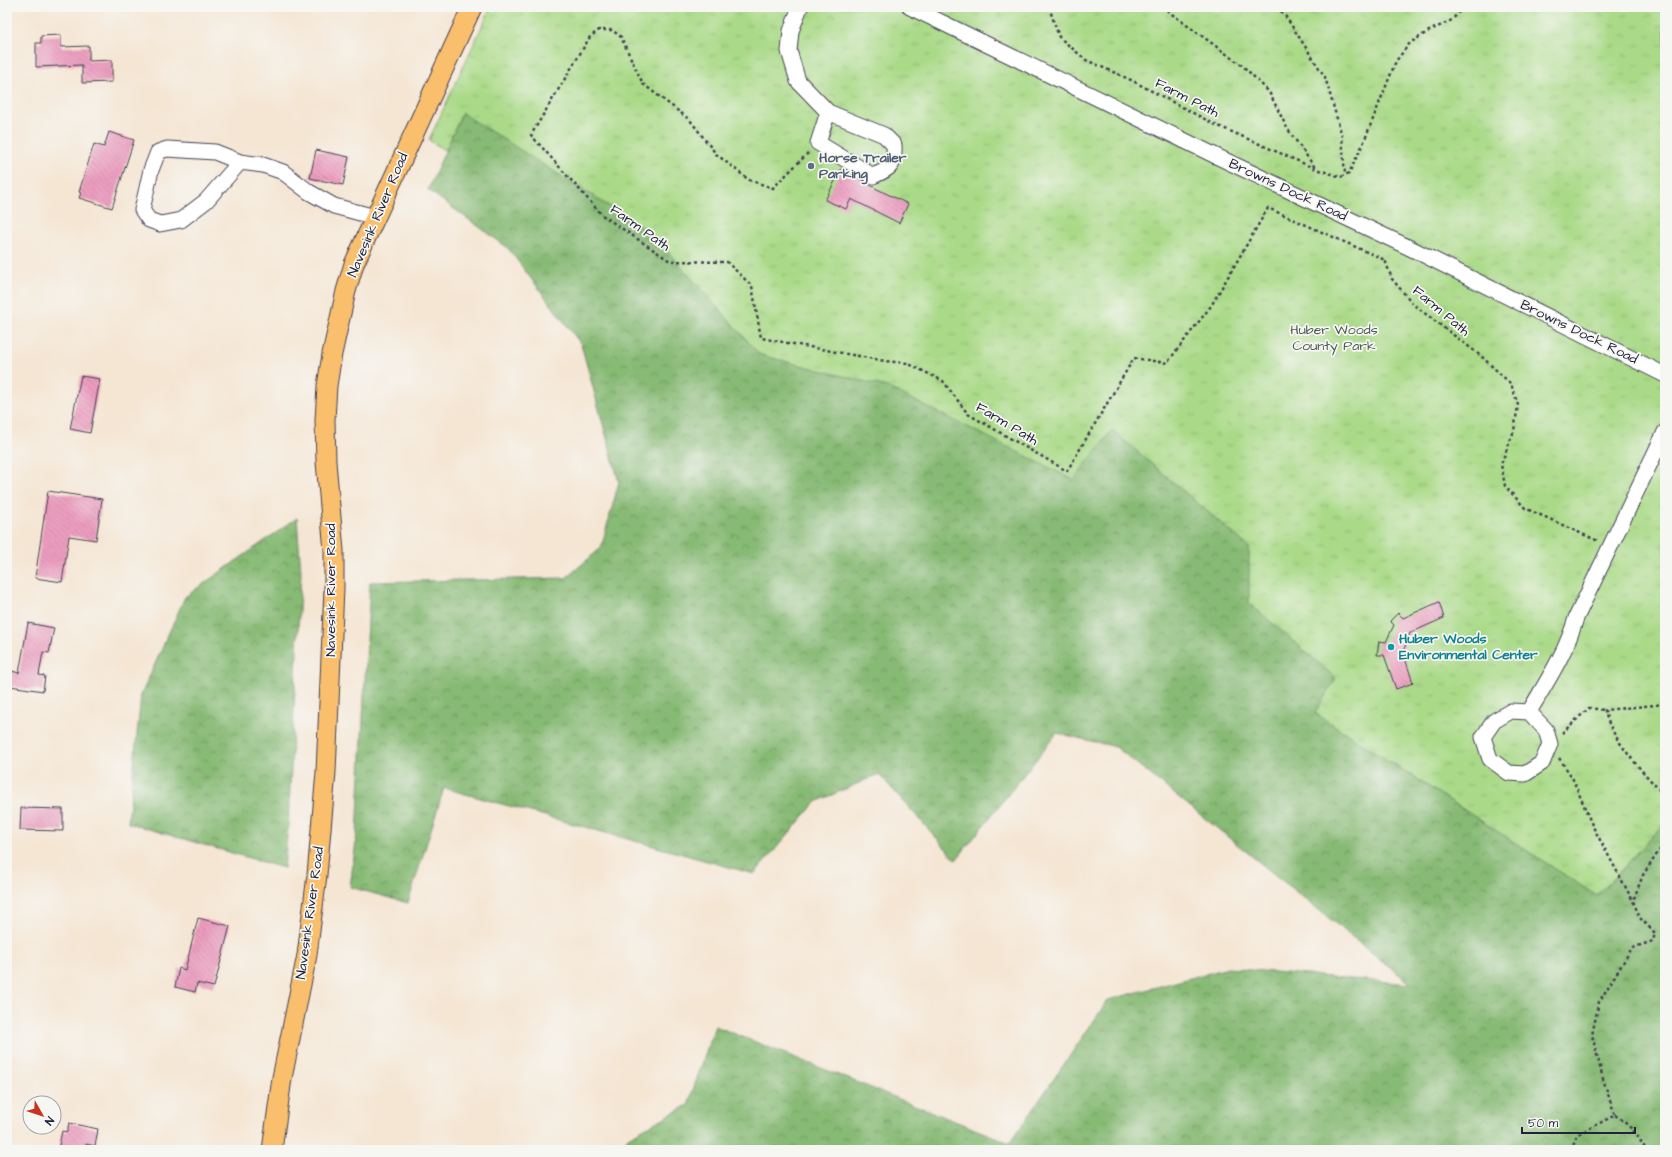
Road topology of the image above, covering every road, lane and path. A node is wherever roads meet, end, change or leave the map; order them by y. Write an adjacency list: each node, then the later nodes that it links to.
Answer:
1 (472, 7): 13 (main road, Navesink River Road)
2 (800, 7): 8 (street)
3 (910, 7): 14 (street, Browns Dock Road)
4 (1048, 7): 11 (path, Farm Path)
5 (1162, 7): 11 (path)
6 (1277, 7): 12 (path)
7 (1462, 7): 12 (path)
8 (828, 112): 9 (street); 9 (street)
9 (818, 142): 16 (path, Farm Path)
10 (240, 162): 10 (street); 13 (street)
11 (1316, 169): 12 (path, Farm Path)
12 (1345, 175)
13 (375, 216): 25 (main road, Navesink River Road)
14 (1665, 374)
15 (1665, 432): 16 (street)
16 (1611, 546): 19 (street)
17 (1665, 704): 18 (path)
18 (1605, 710): 20 (path); 21 (path)
19 (1529, 712): 20 (street); 20 (street)
20 (1550, 744): 23 (path)
21 (1665, 796)
22 (1665, 842): 23 (path)
23 (1633, 901): 24 (path)
24 (1615, 1115): 26 (path); 27 (path)
25 (272, 1150)
26 (1571, 1150)
27 (1646, 1150)

